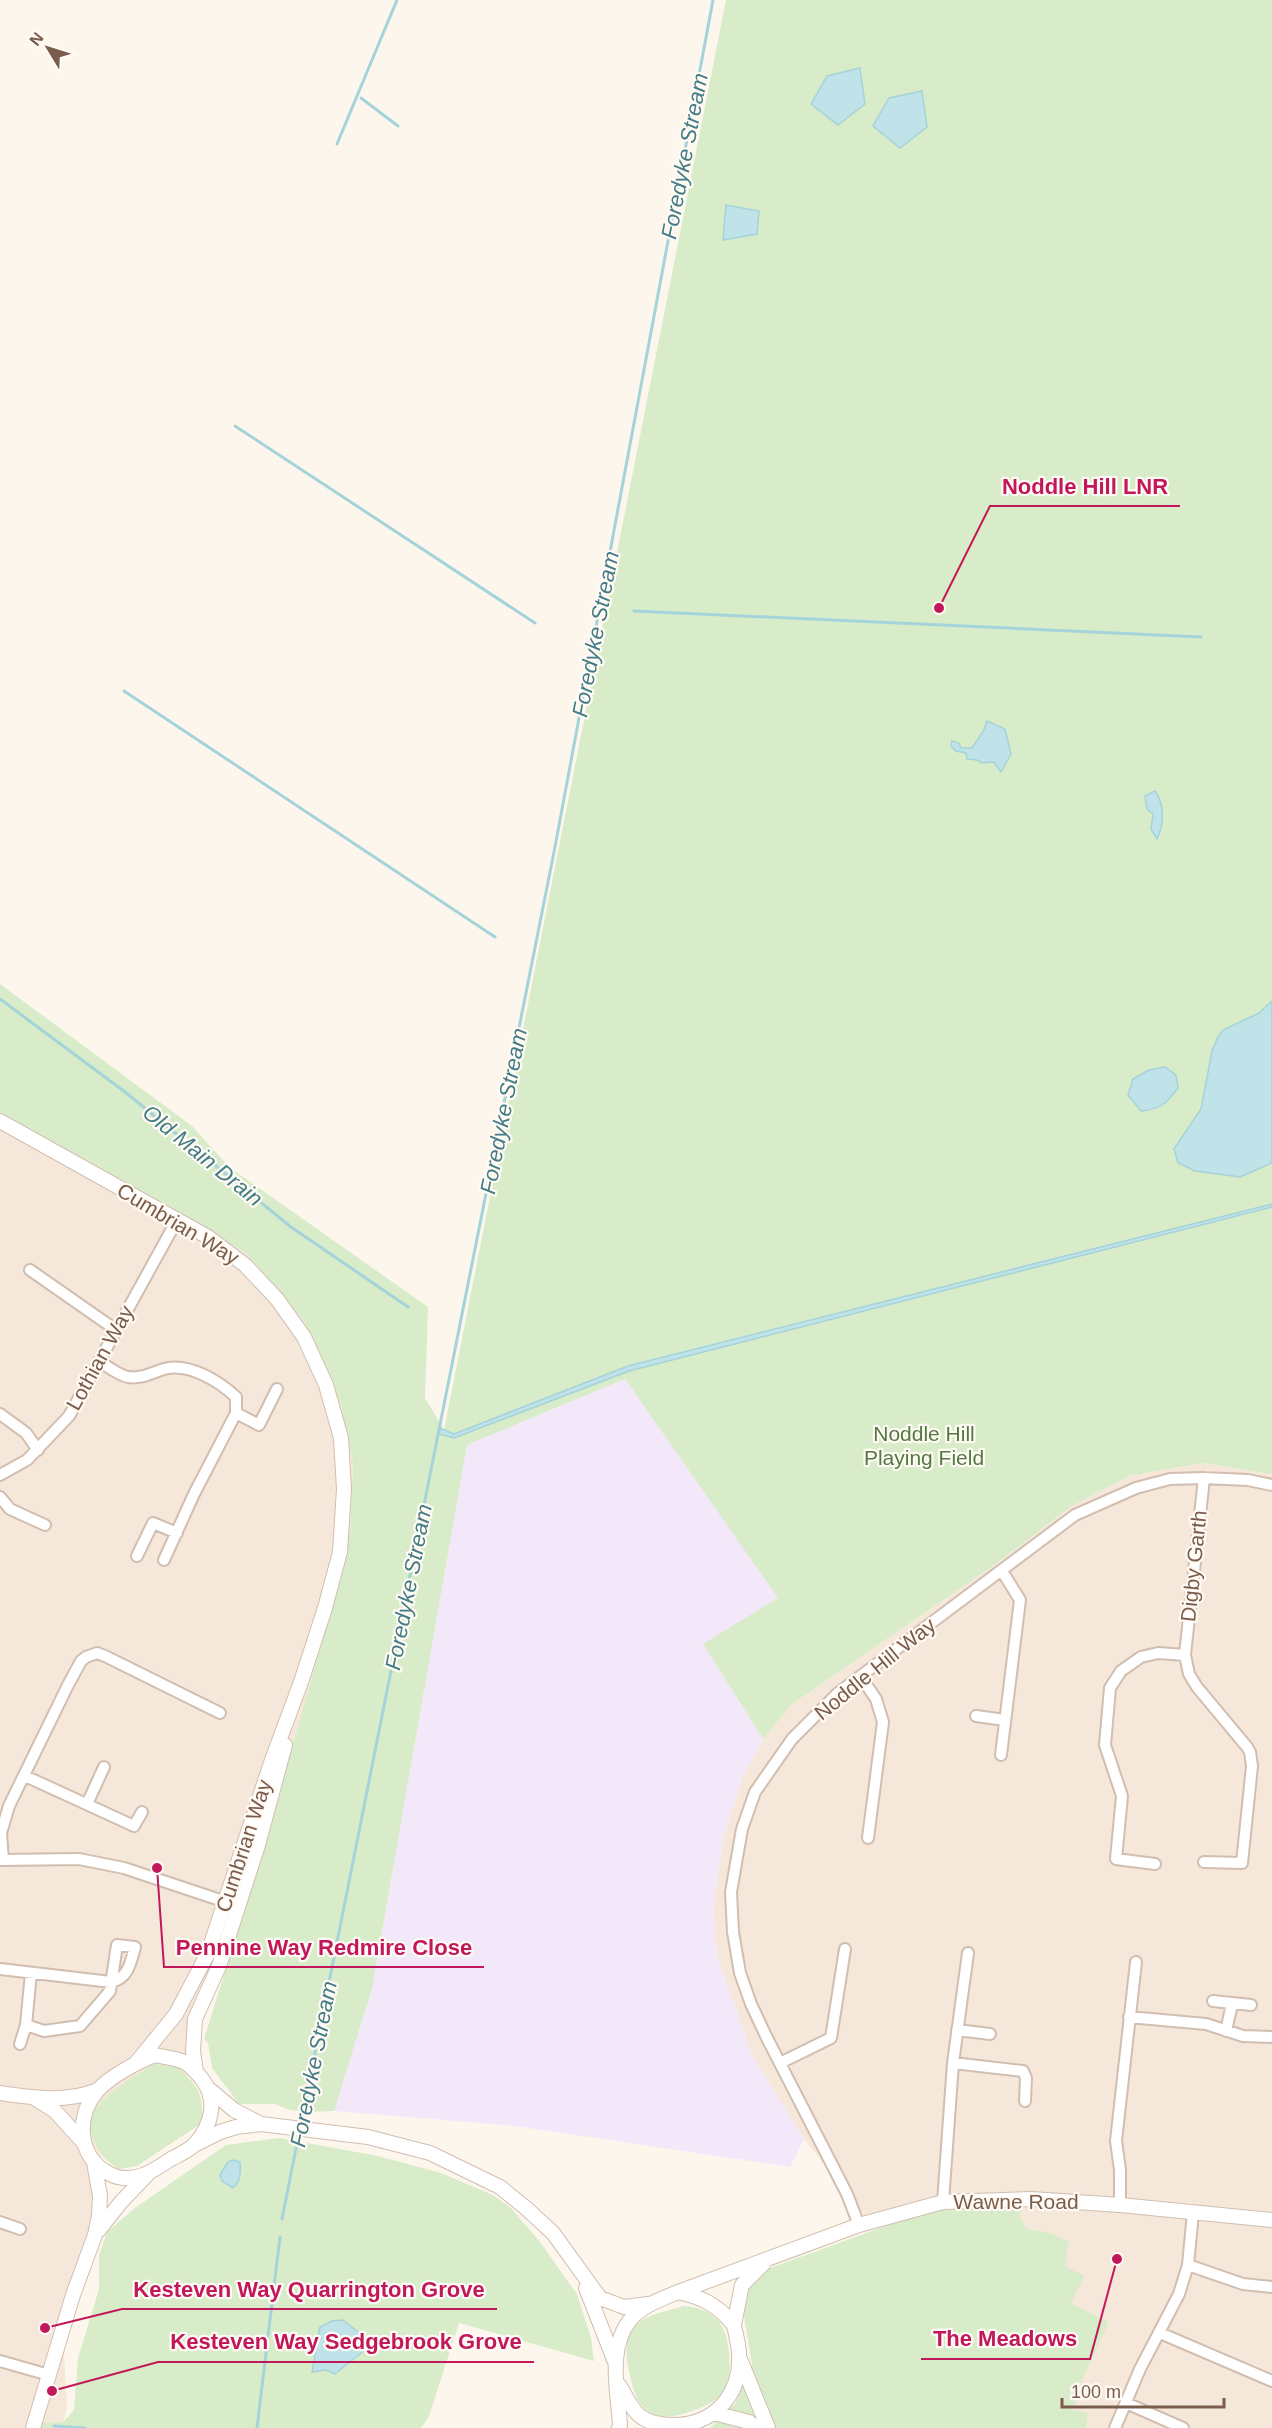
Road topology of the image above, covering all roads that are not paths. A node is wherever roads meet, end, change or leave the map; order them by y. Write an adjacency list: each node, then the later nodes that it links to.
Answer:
1 (0, 1121): 2 (street, Cumbrian Way)
2 (177, 1220): 4 (street, Lothian Way); 34 (street, Cumbrian Way)
3 (30, 1270): 4 (street)
4 (116, 1330): 5 (street, Lothian Way)
5 (99, 1361): 7 (street); 9 (street, Lothian Way)
6 (277, 1389): 7 (street)
7 (236, 1413): 15 (street)
8 (0, 1414): 9 (street)
9 (38, 1450): 10 (street, Lothian Way)
10 (0, 1475)
11 (1204, 1478): 12 (street, Noddle Hill Way); 18 (street, Noddle Hill Way); 19 (street, Digby Garth)
12 (1272, 1485)
13 (0, 1497): 14 (street)
14 (45, 1525)
15 (177, 1533): 16 (street); 17 (street)
16 (137, 1556)
17 (164, 1560)
18 (1002, 1571): 20 (street, Noddle Hill Way); 23 (street)
19 (1185, 1655): 32 (street, Digby Garth); 33 (street)
20 (861, 1677): 30 (street); 51 (street, Noddle Hill Way)
21 (220, 1713): 26 (street)
22 (976, 1716): 23 (street)
23 (1005, 1720): 24 (street)
24 (1000, 1755)
25 (104, 1767): 27 (street)
26 (25, 1776): 27 (street); 29 (street)
27 (87, 1804): 28 (street)
28 (142, 1812)
29 (2, 1826): 31 (street)
30 (868, 1838)
31 (1, 1860): 34 (street)
32 (1204, 1862)
33 (1155, 1864)
34 (232, 1904): 50 (street, Cumbrian Way); 53 (street, Cumbrian Way)
35 (845, 1949): 51 (street)
36 (968, 1953): 45 (street)
37 (1136, 1962): 43 (street)
38 (0, 1969): 39 (street)
39 (31, 1973): 44 (street); 44 (street)
40 (1213, 2001): 41 (street)
41 (1232, 2004): 42 (street); 46 (street)
42 (1251, 2006)
43 (1129, 2016): 46 (street); 65 (street)
44 (26, 2025): 49 (street)
45 (957, 2030): 47 (street); 52 (street)
46 (1226, 2031): 48 (street)
47 (990, 2034)
48 (1272, 2037)
49 (20, 2044)
50 (136, 2063): 53 (street); 55 (street)
51 (780, 2063): 69 (street, Noddle Hill Way)
52 (953, 2063): 58 (street); 64 (street)
53 (196, 2072): 54 (street)
54 (209, 2089): 59 (street); 61 (street)
55 (98, 2090): 57 (street); 60 (street)
56 (0, 2093): 57 (street)
57 (34, 2098): 60 (street)
58 (1025, 2101)
59 (261, 2124): 61 (street); 74 (street)
60 (82, 2142): 62 (street)
61 (194, 2145): 63 (street)
62 (94, 2162): 63 (street); 71 (street)
63 (147, 2175): 71 (street)
64 (943, 2202): 65 (street, Wawne Road); 69 (street, Wawne Road)
65 (1120, 2205): 66 (street, Wawne Road)
66 (1193, 2213): 67 (street, Wawne Road); 73 (street)
67 (1272, 2220)
68 (0, 2222): 70 (street)
69 (859, 2225): 72 (street, Wawne Road)
70 (20, 2229)
71 (95, 2235): 83 (street)
72 (768, 2260): 76 (street, Wawne Road); 78 (street, Wawne Road)
73 (1188, 2265): 75 (street); 79 (street)
74 (579, 2271): 77 (street); 82 (street)
75 (1272, 2287)
76 (678, 2292): 77 (street); 78 (street)
77 (650, 2304): 82 (street)
78 (734, 2325): 80 (street)
79 (1160, 2332): 84 (street); 86 (street)
80 (740, 2359): 87 (street); 92 (street)
81 (0, 2361): 83 (street)
82 (616, 2364): 85 (street)
83 (49, 2375): 89 (street)
84 (1272, 2381)
85 (618, 2384): 88 (street); 90 (street)
86 (1126, 2403): 93 (street); 94 (street)
87 (714, 2413): 88 (street); 91 (street)
88 (684, 2426)
89 (33, 2428)
90 (619, 2428)
91 (756, 2428)
92 (768, 2428)
93 (1115, 2428)
94 (1183, 2428)

